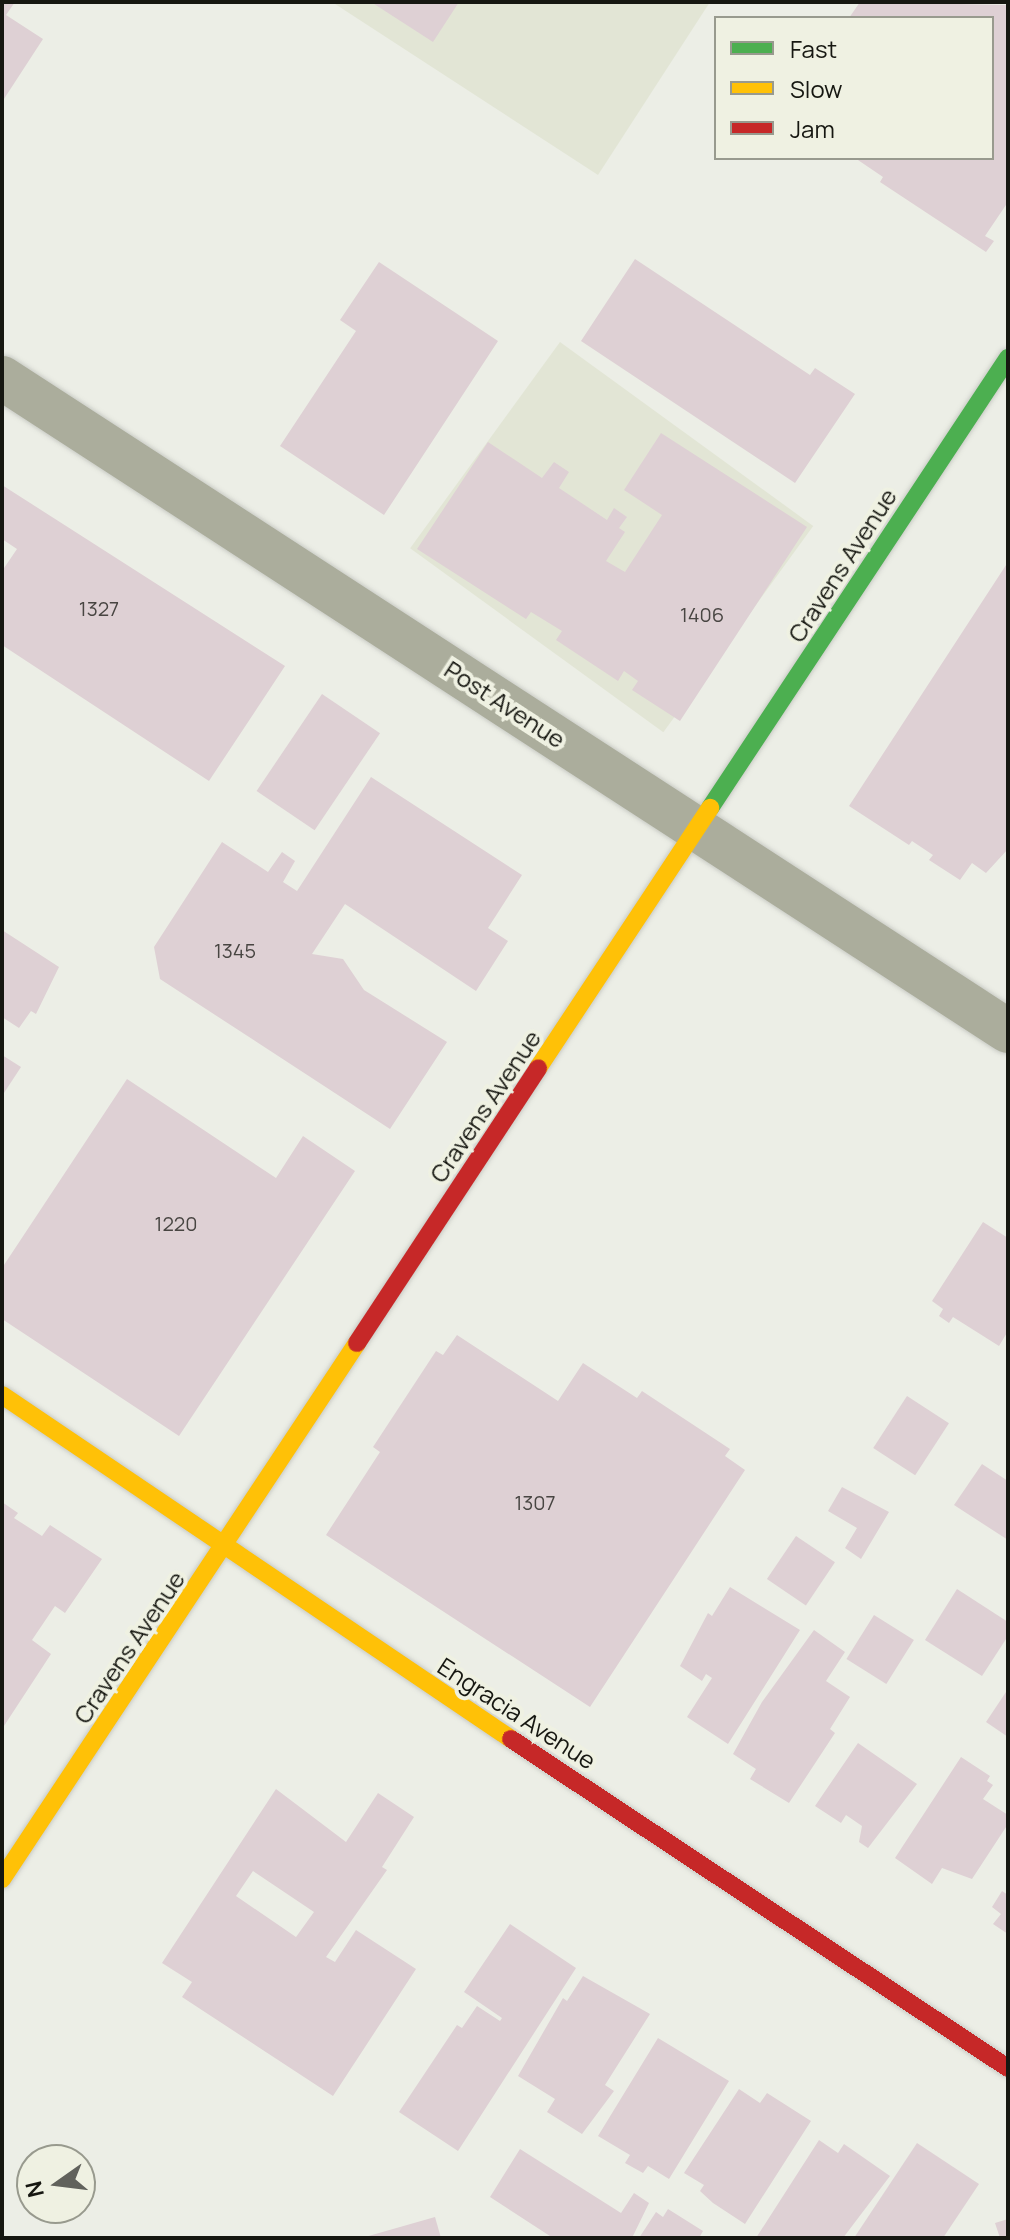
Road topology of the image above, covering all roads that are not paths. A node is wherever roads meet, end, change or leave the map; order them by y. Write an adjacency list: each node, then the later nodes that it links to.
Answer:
1 (1008, 358): 3 (street, Cravens Avenue)
2 (2, 378): 3 (street, Post Avenue)
3 (698, 829): 4 (street, Post Avenue); 6 (street, Cravens Avenue)
4 (1008, 1031)
5 (2, 1395): 6 (street, Engracia Avenue)
6 (223, 1548): 7 (street, Cravens Avenue); 8 (street, Engracia Avenue)
7 (2, 1879)
8 (1008, 2068)

